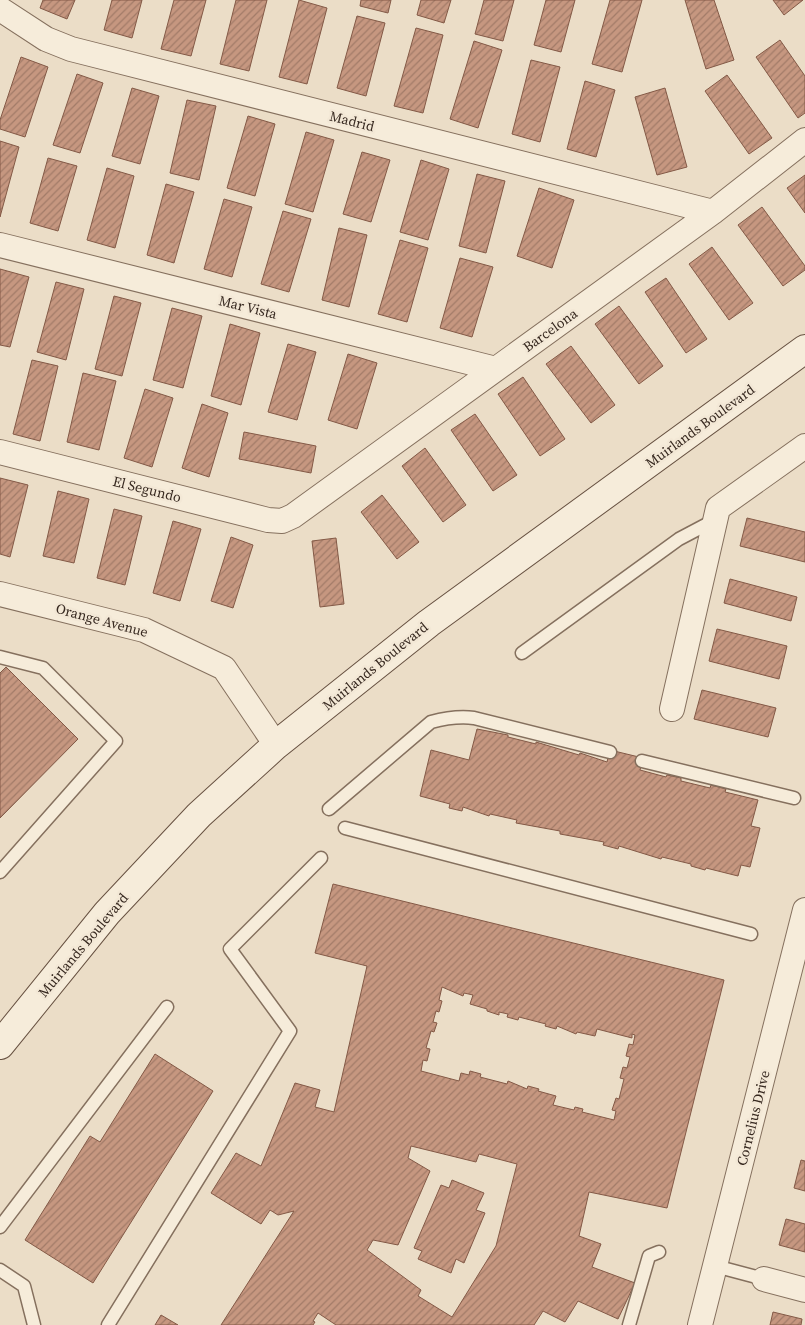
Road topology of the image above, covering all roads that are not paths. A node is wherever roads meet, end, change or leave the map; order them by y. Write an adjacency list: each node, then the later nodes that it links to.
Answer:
1 (0, 9): 3 (street, Madrid)
2 (805, 140): 3 (street, Barcelona)
3 (713, 212): 6 (street, Barcelona)
4 (0, 245): 6 (street, Mar Vista)
5 (805, 349): 15 (main road, Muirlands Boulevard)
6 (496, 369): 9 (street, Barcelona)
7 (805, 446): 10 (street)
8 (0, 452): 9 (street, El Segundo)
9 (293, 516)
10 (715, 520): 12 (lane); 14 (street)
11 (0, 594): 15 (street, Orange Avenue)
12 (522, 652)
13 (0, 657): 22 (lane)
14 (672, 709)
15 (276, 745): 26 (main road, Muirlands Boulevard)
16 (610, 752): 19 (lane)
17 (642, 761): 18 (lane)
18 (794, 798)
19 (330, 809)
20 (346, 828): 24 (lane)
21 (321, 858): 34 (lane)
22 (0, 872)
23 (805, 910): 29 (street, Cornelius Drive)
24 (751, 934)
25 (168, 1007): 27 (lane)
26 (0, 1046)
27 (0, 1227)
28 (659, 1252): 35 (lane)
29 (716, 1266): 31 (lane); 36 (street, Cornelius Drive)
30 (0, 1270): 33 (lane)
31 (764, 1279): 32 (street)
32 (805, 1290)
33 (34, 1325)
34 (108, 1325)
35 (629, 1325)
36 (700, 1325)

